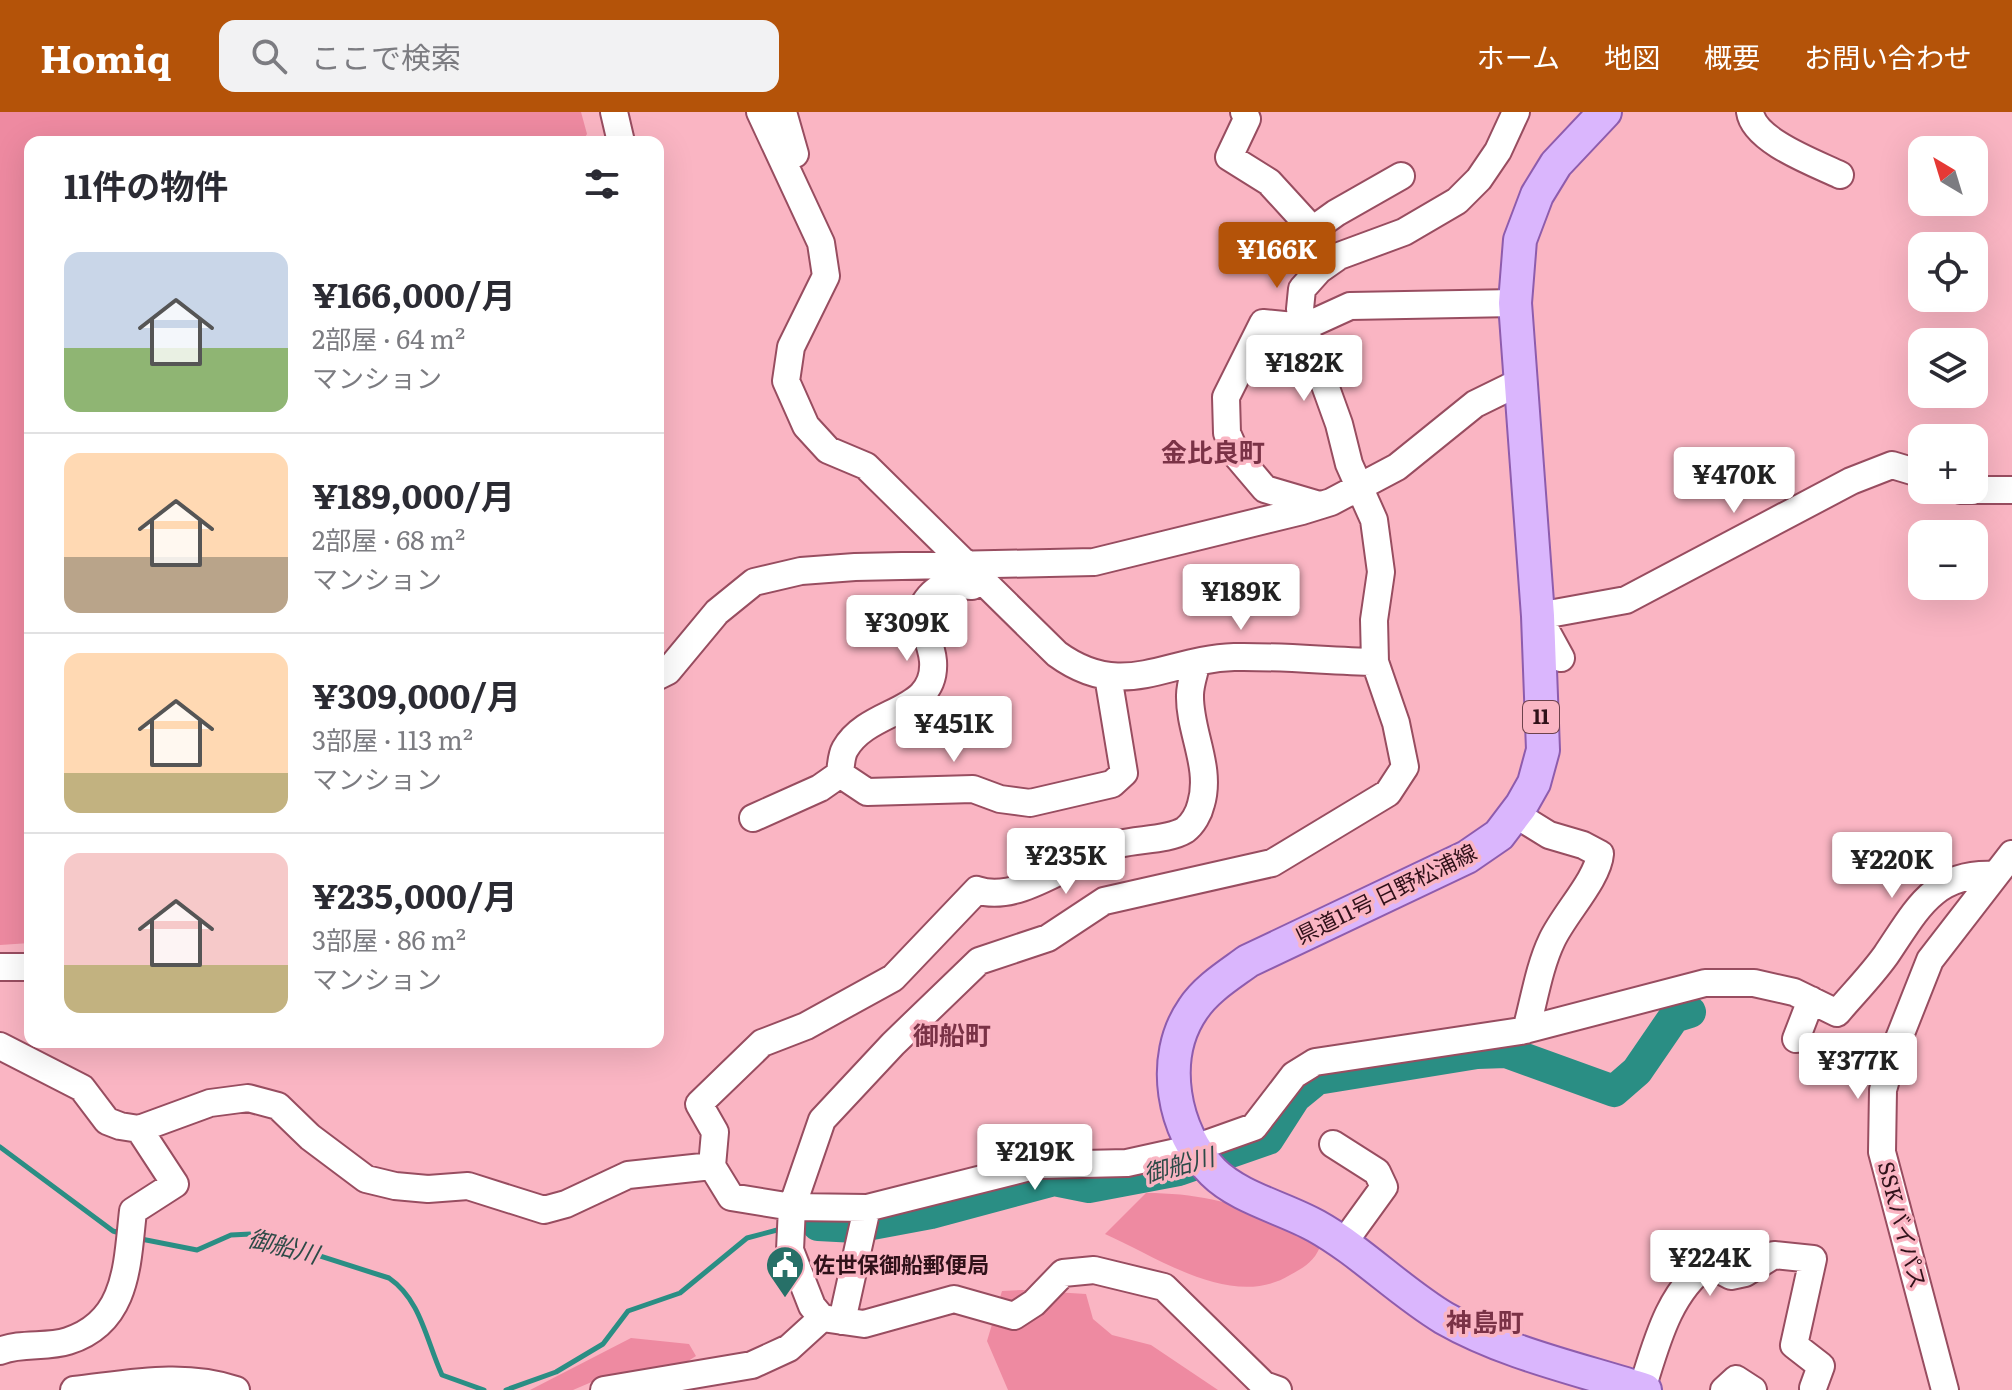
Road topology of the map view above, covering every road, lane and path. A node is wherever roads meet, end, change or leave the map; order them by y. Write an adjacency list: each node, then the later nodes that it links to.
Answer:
1 (614, 112): 8 (street)
2 (760, 112): 9 (street)
3 (783, 112): 9 (street)
4 (1244, 112): 12 (street)
5 (1516, 112): 13 (street)
6 (1605, 112): 14 (main road, 県道11号 日野松浦線 / 11)
7 (1750, 112): 10 (street)
8 (620, 136)
9 (790, 172): 22 (street)
10 (1840, 175)
11 (1401, 176): 12 (street)
12 (1312, 229): 13 (street)
13 (1319, 270): 15 (street)
14 (1515, 303): 15 (street); 16 (main road, 県道11号 日野松浦線 / 11)
15 (1304, 327): 18 (street); 21 (street)
16 (1522, 381): 18 (street); 23 (main road, 県道11号 日野松浦線 / 11)
17 (1908, 470): 23 (street)
18 (1360, 488): 21 (street); 25 (street)
19 (1988, 490): 20 (street)
20 (2012, 490)
21 (1321, 506): 22 (street)
22 (973, 570): 27 (street); 28 (street); 29 (street)
23 (1538, 616): 24 (street); 30 (main road, 県道11号 日野松浦線 / 11)
24 (1561, 658)
25 (1375, 662): 26 (street); 44 (street)
26 (1196, 665): 28 (street); 43 (street)
27 (664, 673)
28 (1108, 676): 29 (street)
29 (840, 774): 31 (street)
30 (1515, 814): 37 (street); 42 (main road, 県道11号 日野松浦線 / 11)
31 (753, 818)
32 (2012, 854): 33 (street, SSKバイパス)
33 (1994, 875): 36 (street); 58 (street, SSKバイパス)
34 (0, 967): 35 (street)
35 (24, 967)
36 (1811, 1000): 37 (street); 38 (street)
37 (1526, 1030): 42 (street)
38 (1796, 1039)
39 (0, 1046): 40 (street)
40 (139, 1129): 43 (street); 48 (street)
41 (1333, 1144): 46 (street)
42 (1201, 1157): 45 (street); 46 (main road)
43 (712, 1166): 44 (street)
44 (792, 1207): 45 (street); 47 (street)
45 (867, 1208): 47 (street)
46 (1342, 1245): 55 (main road)
47 (832, 1320): 49 (street); 54 (street)
48 (0, 1351)
49 (686, 1383): 53 (street)
50 (1813, 1389): 55 (street)
51 (74, 1390): 52 (street)
52 (236, 1390)
53 (604, 1390)
54 (1278, 1390)
55 (1643, 1390)
56 (1724, 1390): 57 (street)
57 (1753, 1390)
58 (1945, 1390)

